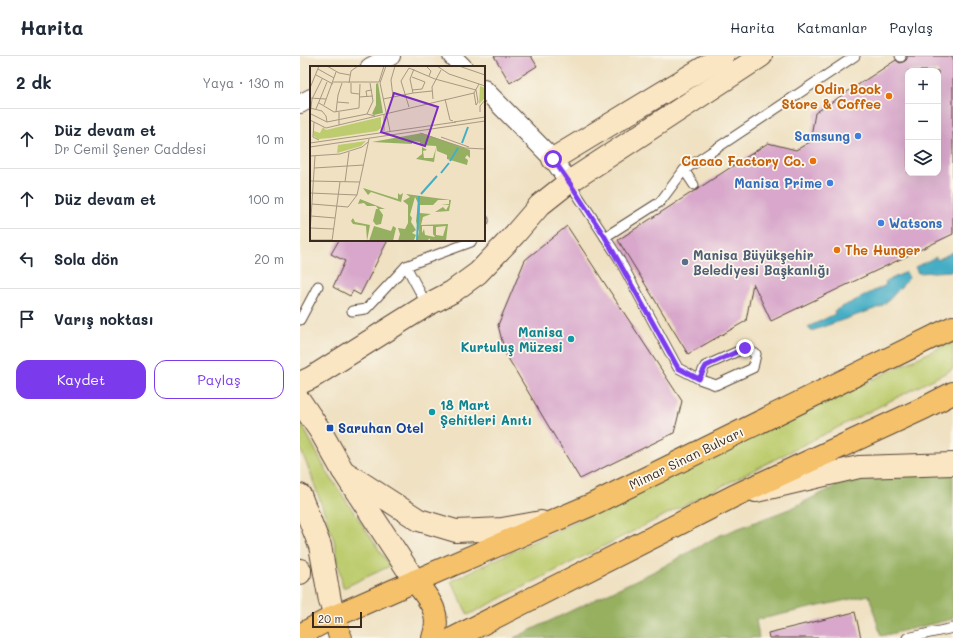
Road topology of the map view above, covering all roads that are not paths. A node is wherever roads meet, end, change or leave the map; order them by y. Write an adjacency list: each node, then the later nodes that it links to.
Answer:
1 (391, 56): 6 (street)
2 (452, 56): 7 (street)
3 (723, 56): 11 (street)
4 (761, 56): 13 (street)
5 (855, 56): 12 (lane)
6 (372, 66)
7 (462, 66)
8 (485, 90): 11 (street)
9 (310, 99): 10 (street)
10 (300, 104)
11 (553, 159): 13 (street)
12 (684, 170): 14 (lane); 15 (lane)
13 (569, 182): 15 (lane); 19 (street)
14 (694, 185)
15 (605, 237): 23 (lane)
16 (472, 241): 17 (lane)
17 (406, 266): 19 (lane); 20 (lane)
18 (318, 286): 21 (lane)
19 (427, 305): 24 (street)
20 (352, 311)
21 (300, 320)
22 (953, 327): 33 (highway, Mimar Sinan Bulvarı)
23 (699, 379): 23 (lane)
24 (300, 383)
25 (953, 393): 28 (highway)
26 (300, 401): 30 (street)
27 (953, 401): 28 (lane)
28 (924, 408): 32 (highway)
29 (953, 464): 32 (street)
30 (343, 471): 33 (street); 36 (street)
31 (300, 495): 37 (street)
32 (734, 496): 42 (highway)
33 (560, 518): 36 (highway, Mimar Sinan Bulvarı)
34 (300, 570): 35 (street)
35 (300, 573)
36 (415, 580): 37 (highway, Mimar Sinan Bulvarı); 41 (highway)
37 (335, 616): 39 (highway); 40 (highway)
38 (953, 628): 43 (lane)
39 (300, 634)
40 (342, 638)
41 (433, 638)
42 (454, 638)
43 (907, 638)

